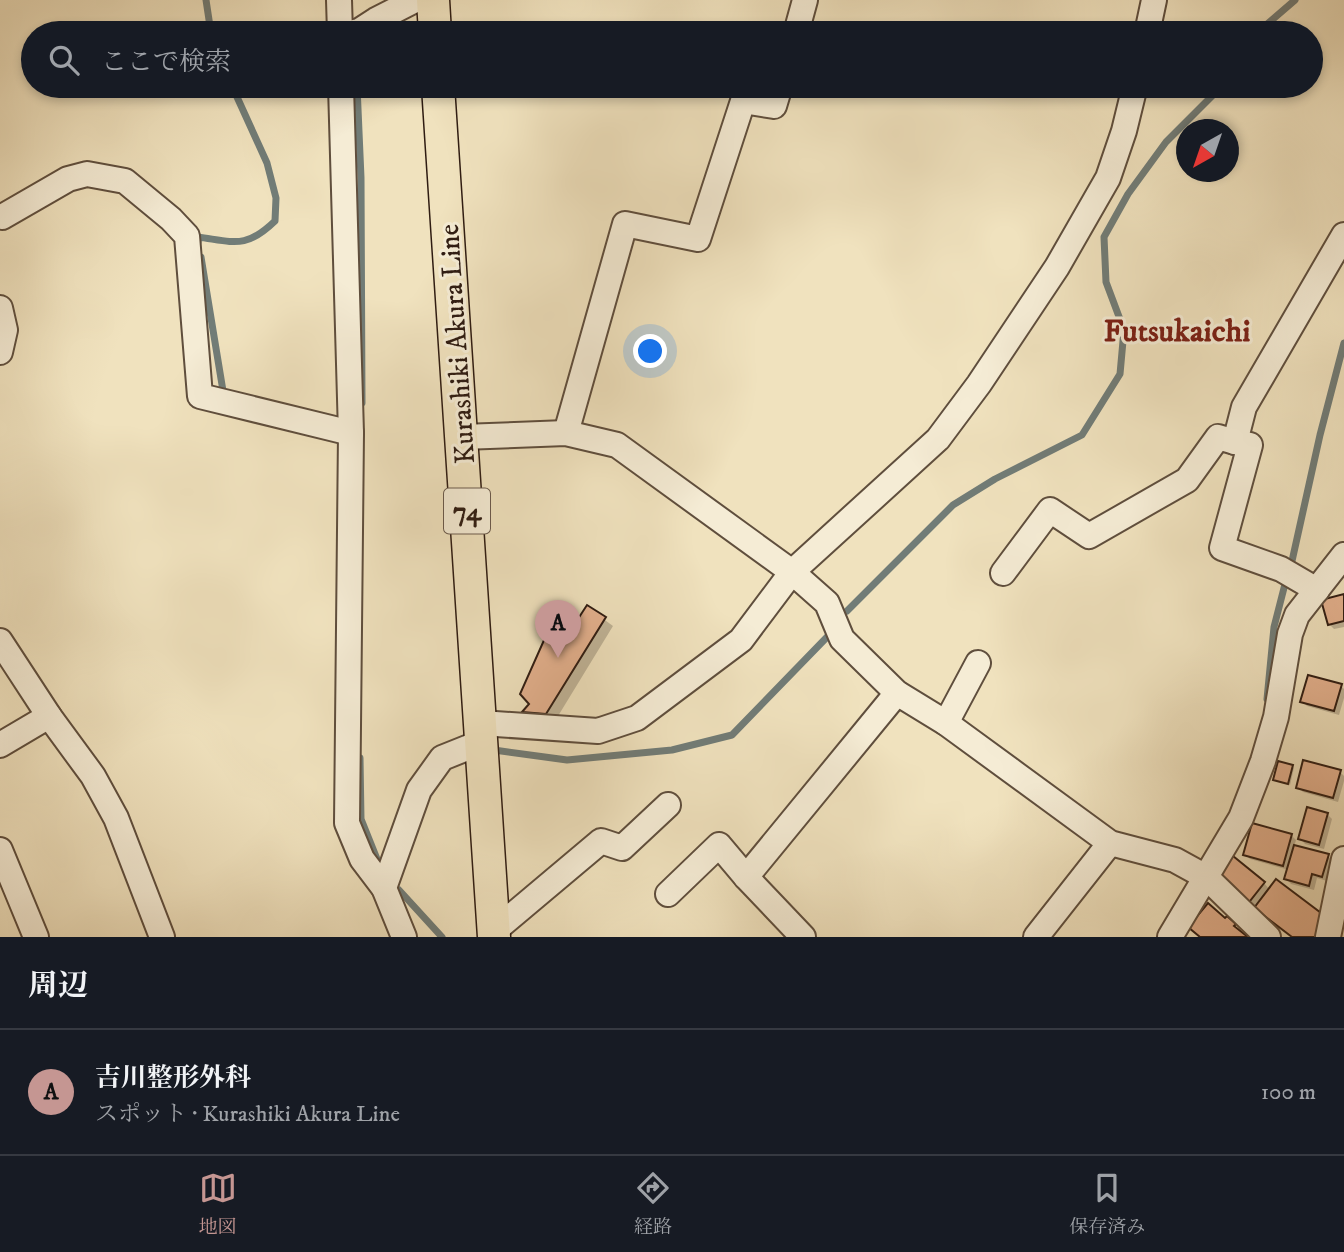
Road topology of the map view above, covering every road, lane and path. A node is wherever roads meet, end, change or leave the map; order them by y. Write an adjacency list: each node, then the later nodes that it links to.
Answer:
1 (339, 0): 6 (street)
2 (415, 0): 7 (street)
3 (433, 0): 8 (main road)
4 (805, 0): 9 (street)
5 (1154, 0): 10 (street)
6 (346, 21)
7 (374, 21)
8 (434, 21)
9 (799, 21)
10 (1150, 21)
11 (341, 98): 19 (street)
12 (440, 98): 21 (main road, Kurashiki Akura Line / 74)
13 (776, 98): 20 (street)
14 (1132, 98): 24 (street)
15 (1, 214): 19 (street)
16 (1344, 235): 22 (street)
17 (0, 308): 18 (street)
18 (0, 352)
19 (351, 433): 40 (street)
20 (566, 433): 21 (street); 24 (street)
21 (462, 437): 32 (main road, Kurashiki Akura Line / 74)
22 (1235, 442): 25 (street); 26 (street)
23 (1344, 555): 26 (street)
24 (792, 572): 29 (street); 32 (street)
25 (1003, 573)
26 (1317, 590): 39 (street)
27 (0, 641): 30 (street)
28 (978, 663): 31 (street)
29 (897, 693): 31 (street); 38 (street)
30 (50, 716): 33 (street); 44 (street)
31 (946, 723): 35 (street)
32 (481, 732): 40 (street); 42 (main road, Kurashiki Akura Line / 74)
33 (0, 745)
34 (668, 806): 42 (street)
35 (1110, 843): 39 (street); 47 (street)
36 (0, 850): 43 (street)
37 (1344, 859): 50 (street)
38 (746, 877): 41 (street); 46 (street)
39 (1206, 877): 48 (street); 49 (street)
40 (384, 888): 45 (street)
41 (668, 894)
42 (494, 934)
43 (36, 937)
44 (162, 937)
45 (404, 937)
46 (803, 937)
47 (1036, 937)
48 (1170, 937)
49 (1268, 937)
50 (1328, 937)

